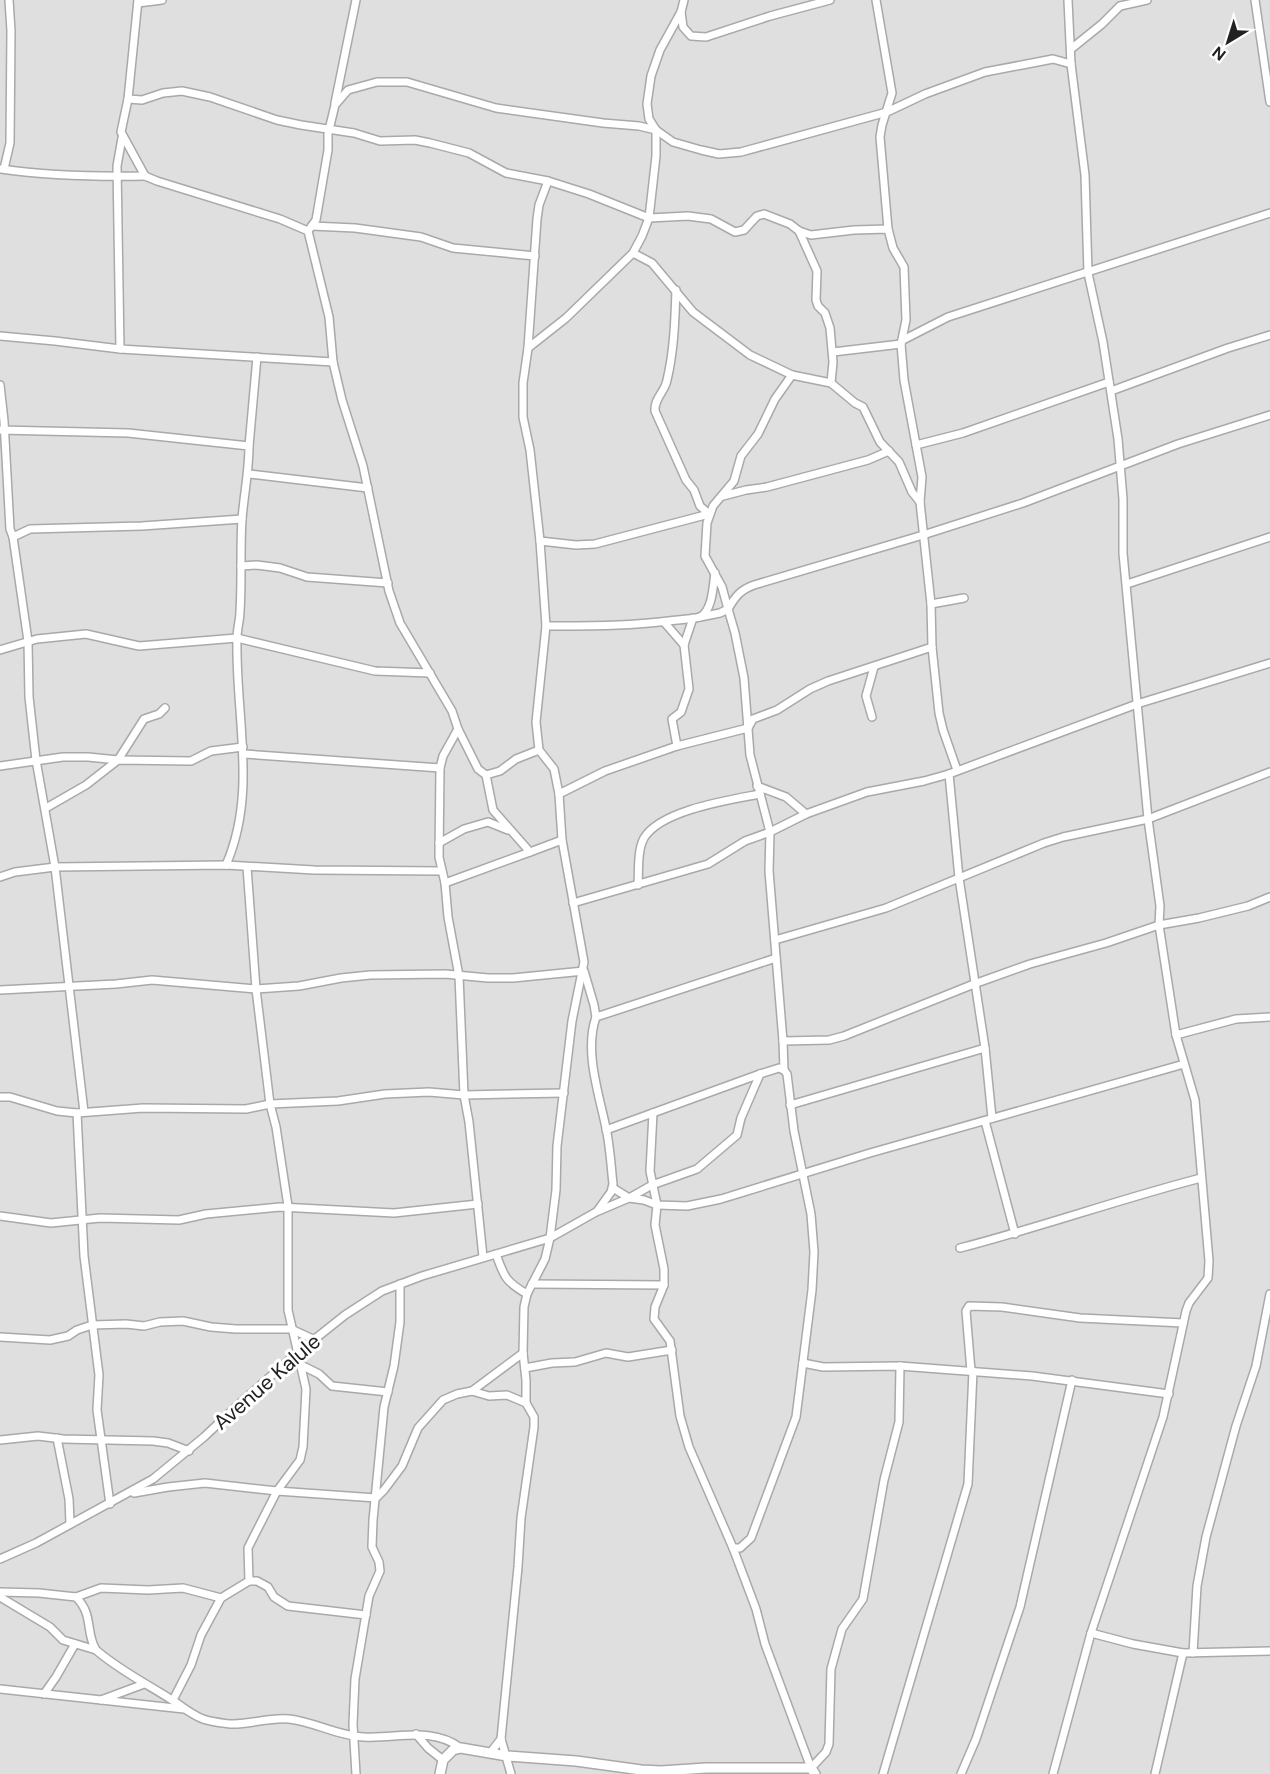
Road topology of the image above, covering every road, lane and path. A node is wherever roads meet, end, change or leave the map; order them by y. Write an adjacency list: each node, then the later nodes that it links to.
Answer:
1 (9, 0): 21 (street)
2 (162, 0): 10 (street)
3 (356, 0): 16 (street)
4 (684, 0): 11 (street)
5 (830, 0): 11 (street)
6 (876, 0): 17 (street)
7 (1068, 0): 12 (street)
8 (1147, 0): 12 (street)
9 (1255, 0): 15 (street)
10 (138, 1): 14 (street)
11 (681, 12): 19 (street)
12 (1071, 49): 13 (street)
13 (1071, 64): 17 (street); 32 (street)
14 (128, 99): 18 (street); 20 (street)
15 (1270, 102)
16 (335, 105): 18 (street); 19 (street)
17 (888, 112): 19 (street); 28 (street)
18 (330, 130): 24 (street); 27 (street)
19 (656, 130): 26 (street)
20 (122, 138): 22 (street); 23 (street)
21 (2, 169): 22 (street)
22 (117, 176): 23 (street); 38 (street)
23 (145, 176): 27 (street)
24 (548, 181): 26 (street); 31 (street)
25 (1270, 213): 32 (street)
26 (649, 218): 29 (street); 30 (street)
27 (310, 229): 31 (street); 41 (street)
28 (888, 229): 29 (street); 36 (street)
29 (799, 231): 39 (street)
30 (633, 253): 33 (street); 37 (street)
31 (535, 256): 37 (street)
32 (1088, 273): 36 (street); 43 (street)
33 (676, 289): 42 (street); 58 (street)
34 (1270, 335): 46 (street)
35 (0, 336): 38 (street)
36 (902, 342): 39 (street); 49 (street)
37 (528, 348): 65 (street)
38 (120, 349): 40 (street)
39 (833, 352): 44 (street)
40 (257, 357): 41 (street); 50 (street)
41 (333, 362): 55 (street)
42 (792, 375): 44 (street); 56 (street)
43 (1109, 382): 46 (street); 49 (street)
44 (831, 383): 51 (street)
45 (0, 385): 48 (street)
46 (1111, 391): 52 (street)
47 (1270, 415): 52 (street)
48 (3, 430): 50 (street); 54 (street)
49 (916, 445): 57 (street)
50 (249, 446): 53 (street)
51 (889, 451): 56 (street); 57 (street)
52 (1120, 465): 62 (street); 69 (street)
53 (249, 474): 55 (street); 59 (street)
54 (4, 482): 60 (street)
55 (368, 488): 68 (street)
56 (723, 496): 58 (street)
57 (920, 502): 62 (street)
58 (709, 514): 65 (street); 67 (street)
59 (242, 519): 63 (street); 66 (street)
60 (10, 529): 61 (street); 63 (street)
61 (0, 532)
62 (923, 536): 71 (street); 73 (street)
63 (13, 537): 79 (street)
64 (1270, 537): 69 (street)
65 (540, 541): 77 (street)
66 (241, 566): 68 (street); 78 (street)
67 (715, 573): 70 (street); 75 (street)
68 (388, 583): 85 (street)
69 (1127, 584): 86 (street)
70 (722, 587): 71 (street); 74 (street)
71 (737, 594): 74 (street)
72 (964, 598): 73 (street)
73 (931, 604): 81 (street)
74 (728, 609): 75 (street); 89 (street)
75 (697, 617): 76 (street); 80 (street)
76 (664, 622): 77 (street); 80 (street)
77 (546, 626): 93 (street)
78 (237, 638): 79 (street); 85 (street); 92 (street)
79 (28, 641): 82 (street); 94 (street)
80 (684, 645): 91 (street)
81 (932, 647): 84 (street); 98 (street)
82 (0, 650)
83 (1270, 663): 86 (street)
84 (874, 667): 88 (street); 89 (street)
85 (430, 673): 90 (street)
86 (1137, 704): 98 (street); 108 (street)
87 (165, 708): 95 (street)
88 (872, 717)
89 (748, 728): 91 (street); 102 (street)
90 (458, 729): 97 (street); 101 (street)
91 (677, 746): 103 (street)
92 (244, 750): 95 (street); 97 (street); 115 (street)
93 (539, 750): 101 (street); 103 (street)
94 (36, 760): 95 (street); 96 (street); 105 (street)
95 (118, 760): 105 (street)
96 (0, 766)
97 (440, 768): 113 (street)
98 (957, 770): 100 (street)
99 (1270, 772): 108 (street)
100 (949, 774): 107 (street); 120 (street)
101 (486, 775): 106 (street)
102 (757, 786): 104 (street); 107 (street)
103 (559, 794): 112 (street)
104 (760, 794): 111 (street); 122 (street)
105 (46, 808): 116 (street)
106 (492, 810): 109 (street); 110 (street)
107 (806, 814): 111 (street)
108 (1148, 819): 120 (street); 125 (street)
109 (488, 822): 110 (street); 113 (street)
110 (511, 831): 114 (street)
111 (771, 832): 122 (street); 126 (street)
112 (562, 840): 114 (street); 124 (street)
113 (439, 843): 118 (street)
114 (530, 852): 121 (street)
115 (226, 865): 116 (street); 117 (street)
116 (54, 867): 119 (street); 131 (street)
117 (247, 867): 118 (street); 132 (street)
118 (441, 871): 121 (street)
119 (0, 877)
120 (958, 878): 126 (street); 130 (street)
121 (446, 883): 129 (street)
122 (638, 885): 124 (street)
123 (1270, 897): 125 (street)
124 (573, 903): 128 (street)
125 (1160, 925): 130 (street); 136 (street)
126 (775, 940): 127 (street)
127 (776, 958): 134 (street); 137 (street)
128 (584, 971): 129 (street); 134 (street); 142 (street)
129 (459, 976): 132 (street); 143 (street)
130 (974, 984): 137 (street); 138 (street)
131 (69, 987): 132 (street); 133 (street); 147 (street)
132 (256, 989): 145 (street)
133 (0, 990)
134 (596, 1017): 150 (street)
135 (1270, 1017): 136 (street)
136 (1176, 1035): 139 (street)
137 (783, 1041): 140 (street)
138 (985, 1048): 146 (street); 149 (street)
139 (1184, 1064): 149 (street); 152 (street)
140 (784, 1070): 141 (street); 146 (street)
141 (760, 1074): 148 (street); 153 (street, Avenue Kalule)
142 (564, 1093): 143 (street); 163 (street)
143 (464, 1095): 145 (street); 156 (street)
144 (0, 1097): 147 (street)
145 (270, 1104): 147 (street); 158 (street)
146 (790, 1105): 151 (street)
147 (80, 1113): 161 (street)
148 (653, 1113): 150 (street); 153 (street)
149 (989, 1119): 151 (street); 162 (street)
150 (606, 1130): 154 (street)
151 (804, 1173): 157 (street); 180 (street)
152 (1201, 1178): 162 (street); 172 (street)
153 (652, 1185): 155 (street, Avenue Kalule); 157 (street)
154 (613, 1188): 155 (street); 159 (street)
155 (629, 1198): 157 (street); 159 (street, Avenue Kalule)
156 (478, 1204): 158 (street); 166 (street)
157 (657, 1205): 169 (street)
158 (288, 1206): 161 (street); 174 (street)
159 (596, 1212): 163 (street, Avenue Kalule)
160 (0, 1216): 161 (street)
161 (82, 1219): 173 (street)
162 (1015, 1234): 164 (street)
163 (550, 1238): 165 (street, Avenue Kalule); 168 (street)
164 (960, 1248)
165 (496, 1254): 166 (street, Avenue Kalule); 170 (street)
166 (483, 1257): 167 (street, Avenue Kalule)
167 (400, 1284): 176 (street, Avenue Kalule); 186 (street)
168 (532, 1284): 169 (street); 170 (street)
169 (664, 1285): 177 (street)
170 (527, 1294): 178 (street)
171 (1270, 1294): 211 (street)
172 (1183, 1323): 184 (street); 188 (street)
173 (92, 1325): 174 (street); 175 (street); 191 (street)
174 (291, 1329): 176 (street); 179 (street)
175 (0, 1337)
176 (315, 1340): 179 (street, Avenue Kalule)
177 (672, 1350): 183 (street); 199 (street)
178 (523, 1353): 183 (street); 187 (street)
179 (296, 1354): 181 (street); 193 (street, Avenue Kalule)
180 (803, 1363): 182 (street); 199 (street)
181 (301, 1365): 186 (street); 194 (street)
182 (900, 1366): 184 (street); 226 (street)
183 (525, 1368): 189 (street)
184 (972, 1371): 185 (street); 230 (street)
185 (1072, 1380): 188 (street); 231 (street)
186 (388, 1392): 196 (street)
187 (472, 1392): 189 (street); 196 (street)
188 (1169, 1394): 206 (street)
189 (526, 1402): 220 (street)
190 (57, 1438): 191 (street); 192 (street); 198 (street)
191 (100, 1439): 193 (street); 197 (street)
192 (0, 1440)
193 (189, 1451): 195 (street, Avenue Kalule)
194 (277, 1491): 195 (street); 196 (street); 201 (street)
195 (127, 1495): 197 (street, Avenue Kalule)
196 (376, 1498): 205 (street)
197 (110, 1504): 198 (street, Avenue Kalule)
198 (70, 1524): 200 (street, Avenue Kalule)
199 (733, 1548): 226 (street)
200 (0, 1560)
201 (249, 1581): 204 (street); 205 (street)
202 (0, 1594): 203 (street); 207 (street)
203 (76, 1597): 204 (street); 208 (street)
204 (221, 1598): 215 (street)
205 (366, 1615): 219 (street)
206 (1091, 1633): 210 (street); 232 (street)
207 (75, 1644): 208 (street); 214 (street)
208 (96, 1650): 212 (street)
209 (1270, 1651): 211 (street)
210 (1183, 1653): 211 (street); 233 (street)
211 (1193, 1653)
212 (144, 1684): 215 (street); 216 (street)
213 (0, 1689): 214 (street)
214 (44, 1694): 216 (street)
215 (173, 1700): 217 (street)
216 (99, 1701): 217 (street)
217 (184, 1709): 219 (street)
218 (416, 1734): 219 (street); 221 (street); 224 (street)
219 (354, 1737): 227 (street)
220 (501, 1739): 222 (street); 223 (street)
221 (461, 1748): 222 (street); 224 (street)
222 (491, 1752): 223 (street)
223 (507, 1756): 225 (street); 229 (street)
224 (442, 1760): 228 (street)
225 (614, 1770): 226 (street)
226 (813, 1771)
227 (356, 1774)
228 (440, 1774)
229 (511, 1774)
230 (883, 1774)
231 (961, 1774)
232 (1053, 1774)
233 (1155, 1774)

